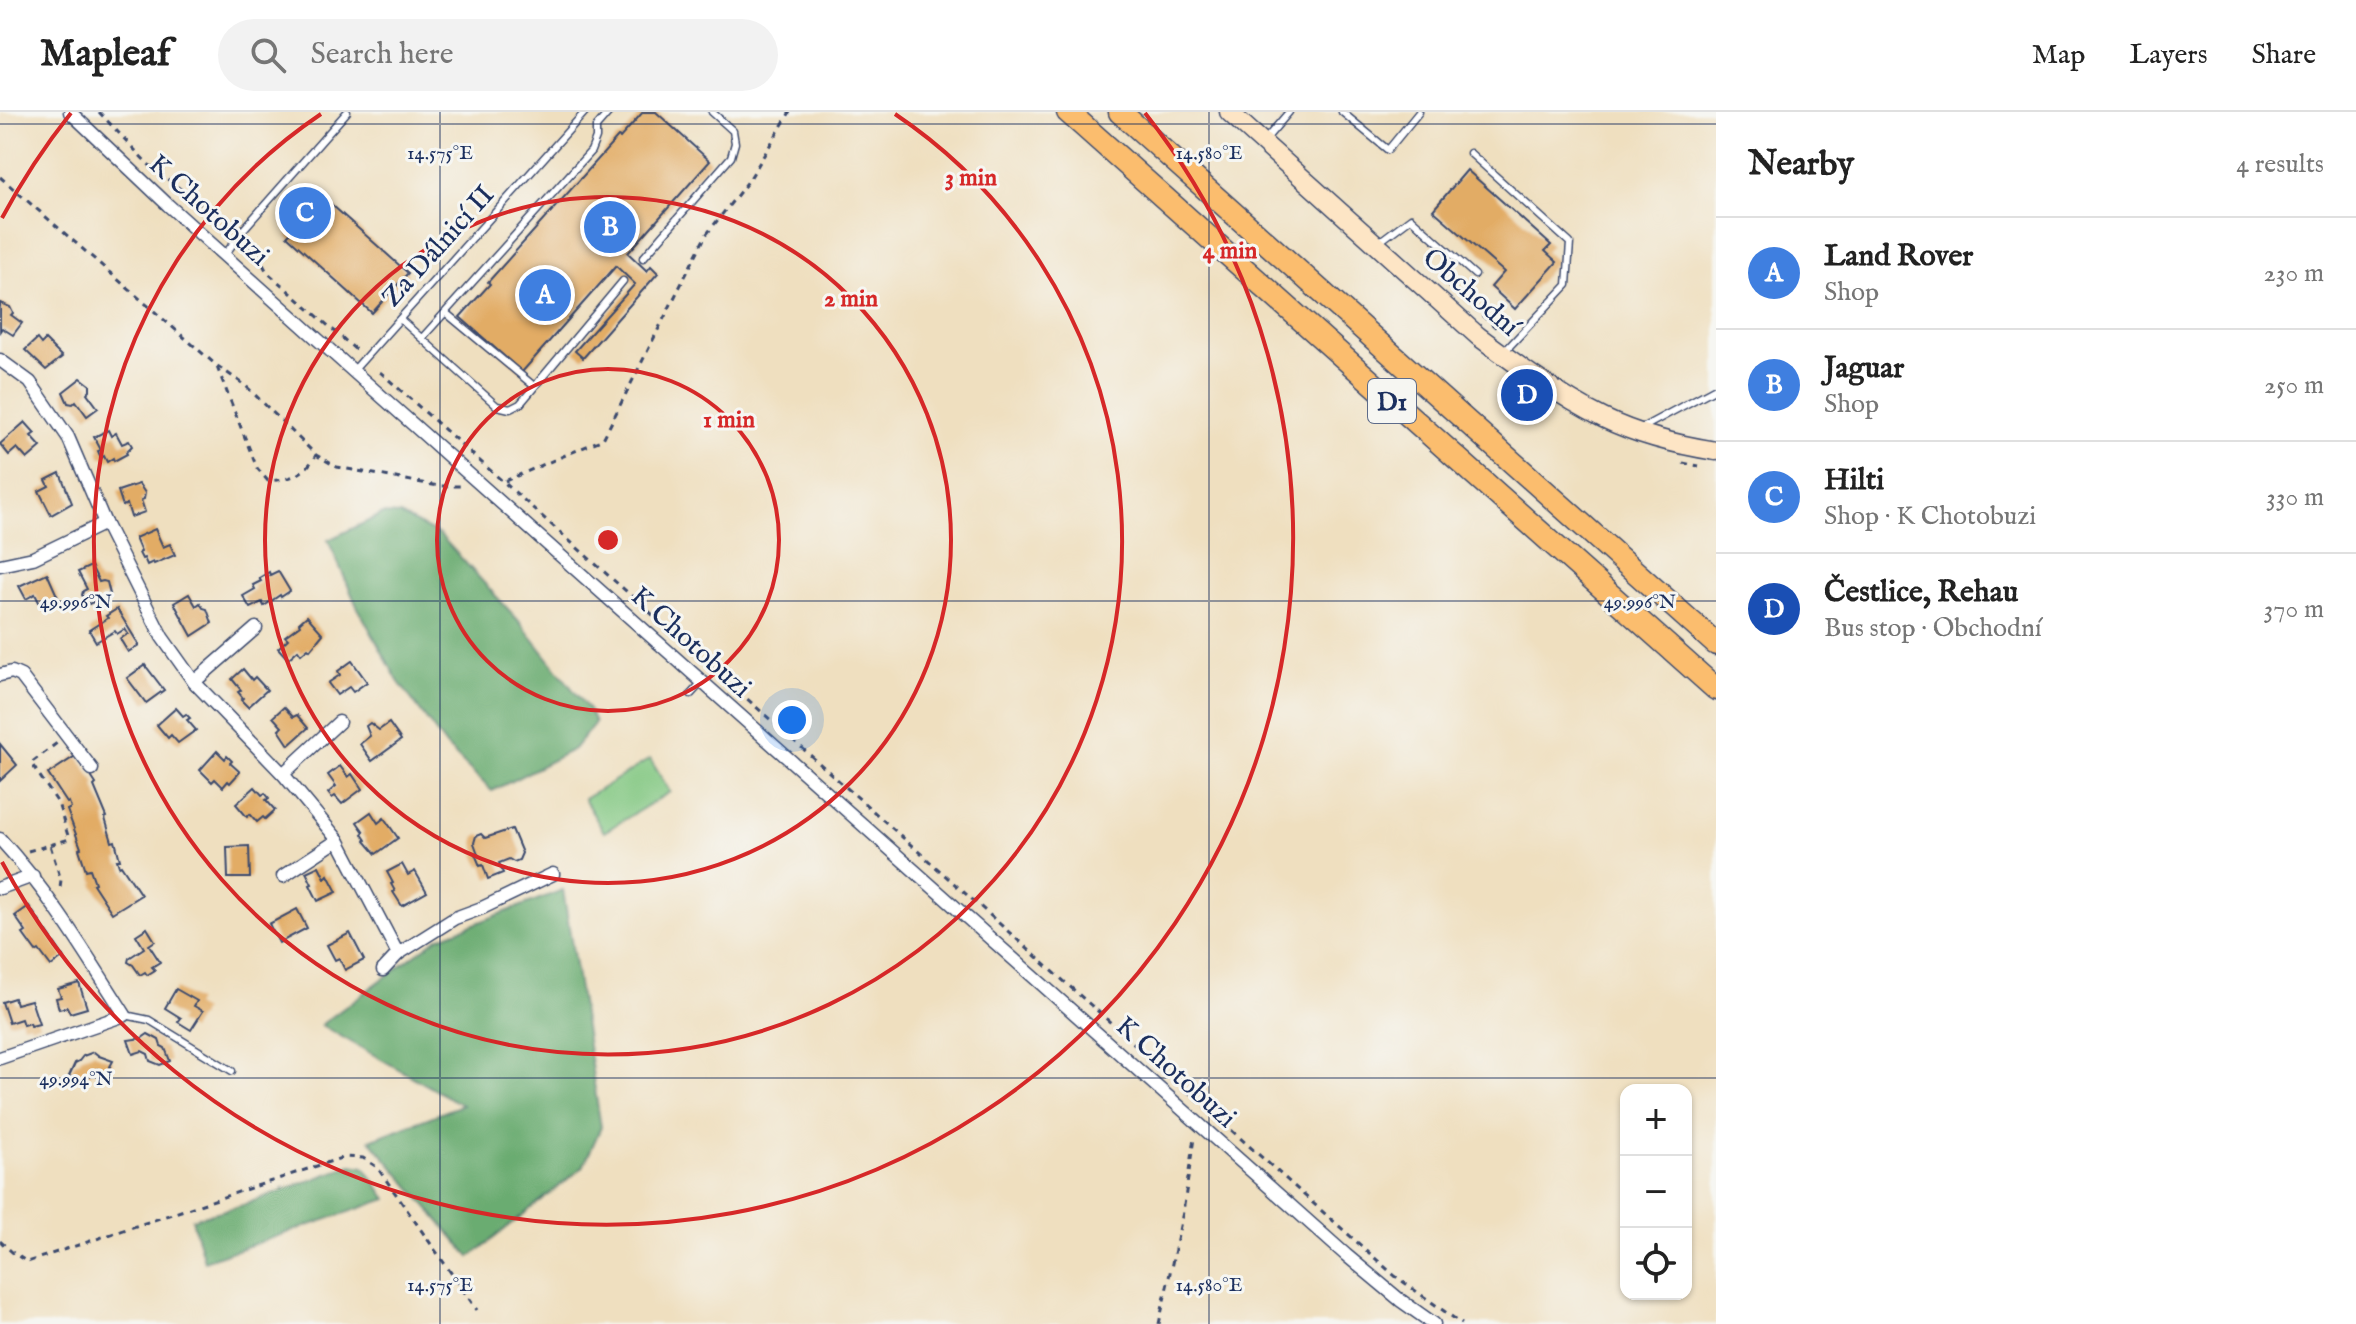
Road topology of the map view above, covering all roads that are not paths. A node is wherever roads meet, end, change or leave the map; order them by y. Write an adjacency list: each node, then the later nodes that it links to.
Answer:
1 (347, 112): 15 (lane)
2 (585, 112): 20 (lane, Za Dálnicí II)
3 (609, 112): 19 (lane)
4 (712, 112): 16 (lane)
5 (1068, 112): 36 (highway, D1)
6 (1120, 112): 32 (highway, D1)
7 (1229, 112): 12 (street, Obchodní)
8 (1289, 112): 12 (lane)
9 (1342, 112): 10 (lane)
10 (1419, 112)
11 (72, 113): 15 (street, K Chotobuzi)
12 (1263, 143): 14 (street, Obchodní)
13 (1470, 153): 22 (lane)
14 (1377, 245): 17 (lane); 22 (street, Obchodní)
15 (225, 255): 24 (street, K Chotobuzi)
16 (643, 258)
17 (1475, 275)
18 (623, 281): 25 (lane)
19 (446, 313): 21 (lane); 25 (lane)
20 (400, 319): 21 (lane); 24 (lane, Za Dálnicí II)
21 (422, 338): 25 (lane)
22 (1508, 348): 27 (street, Obchodní)
23 (0, 360): 29 (street)
24 (353, 371): 35 (street, K Chotobuzi)
25 (534, 386)
26 (1716, 388): 27 (lane)
27 (1637, 431): 28 (street, Obchodní)
28 (1716, 451)
29 (105, 523): 30 (street); 34 (street)
30 (0, 565)
31 (256, 628): 34 (street)
32 (1716, 644)
33 (0, 675): 39 (street)
34 (194, 682): 40 (street)
35 (702, 682): 37 (lane); 52 (street, K Chotobuzi)
36 (1716, 689)
37 (691, 694)
38 (339, 722): 40 (street)
39 (92, 769)
40 (283, 774): 42 (street)
41 (0, 839): 44 (street)
42 (338, 840): 45 (street); 47 (street)
43 (553, 874): 47 (street)
44 (33, 876): 46 (street); 49 (street)
45 (283, 876)
46 (0, 888)
47 (398, 954): 48 (street)
48 (383, 970)
49 (125, 1015): 50 (street); 51 (lane)
50 (0, 1058)
51 (232, 1071)
52 (1434, 1324)

